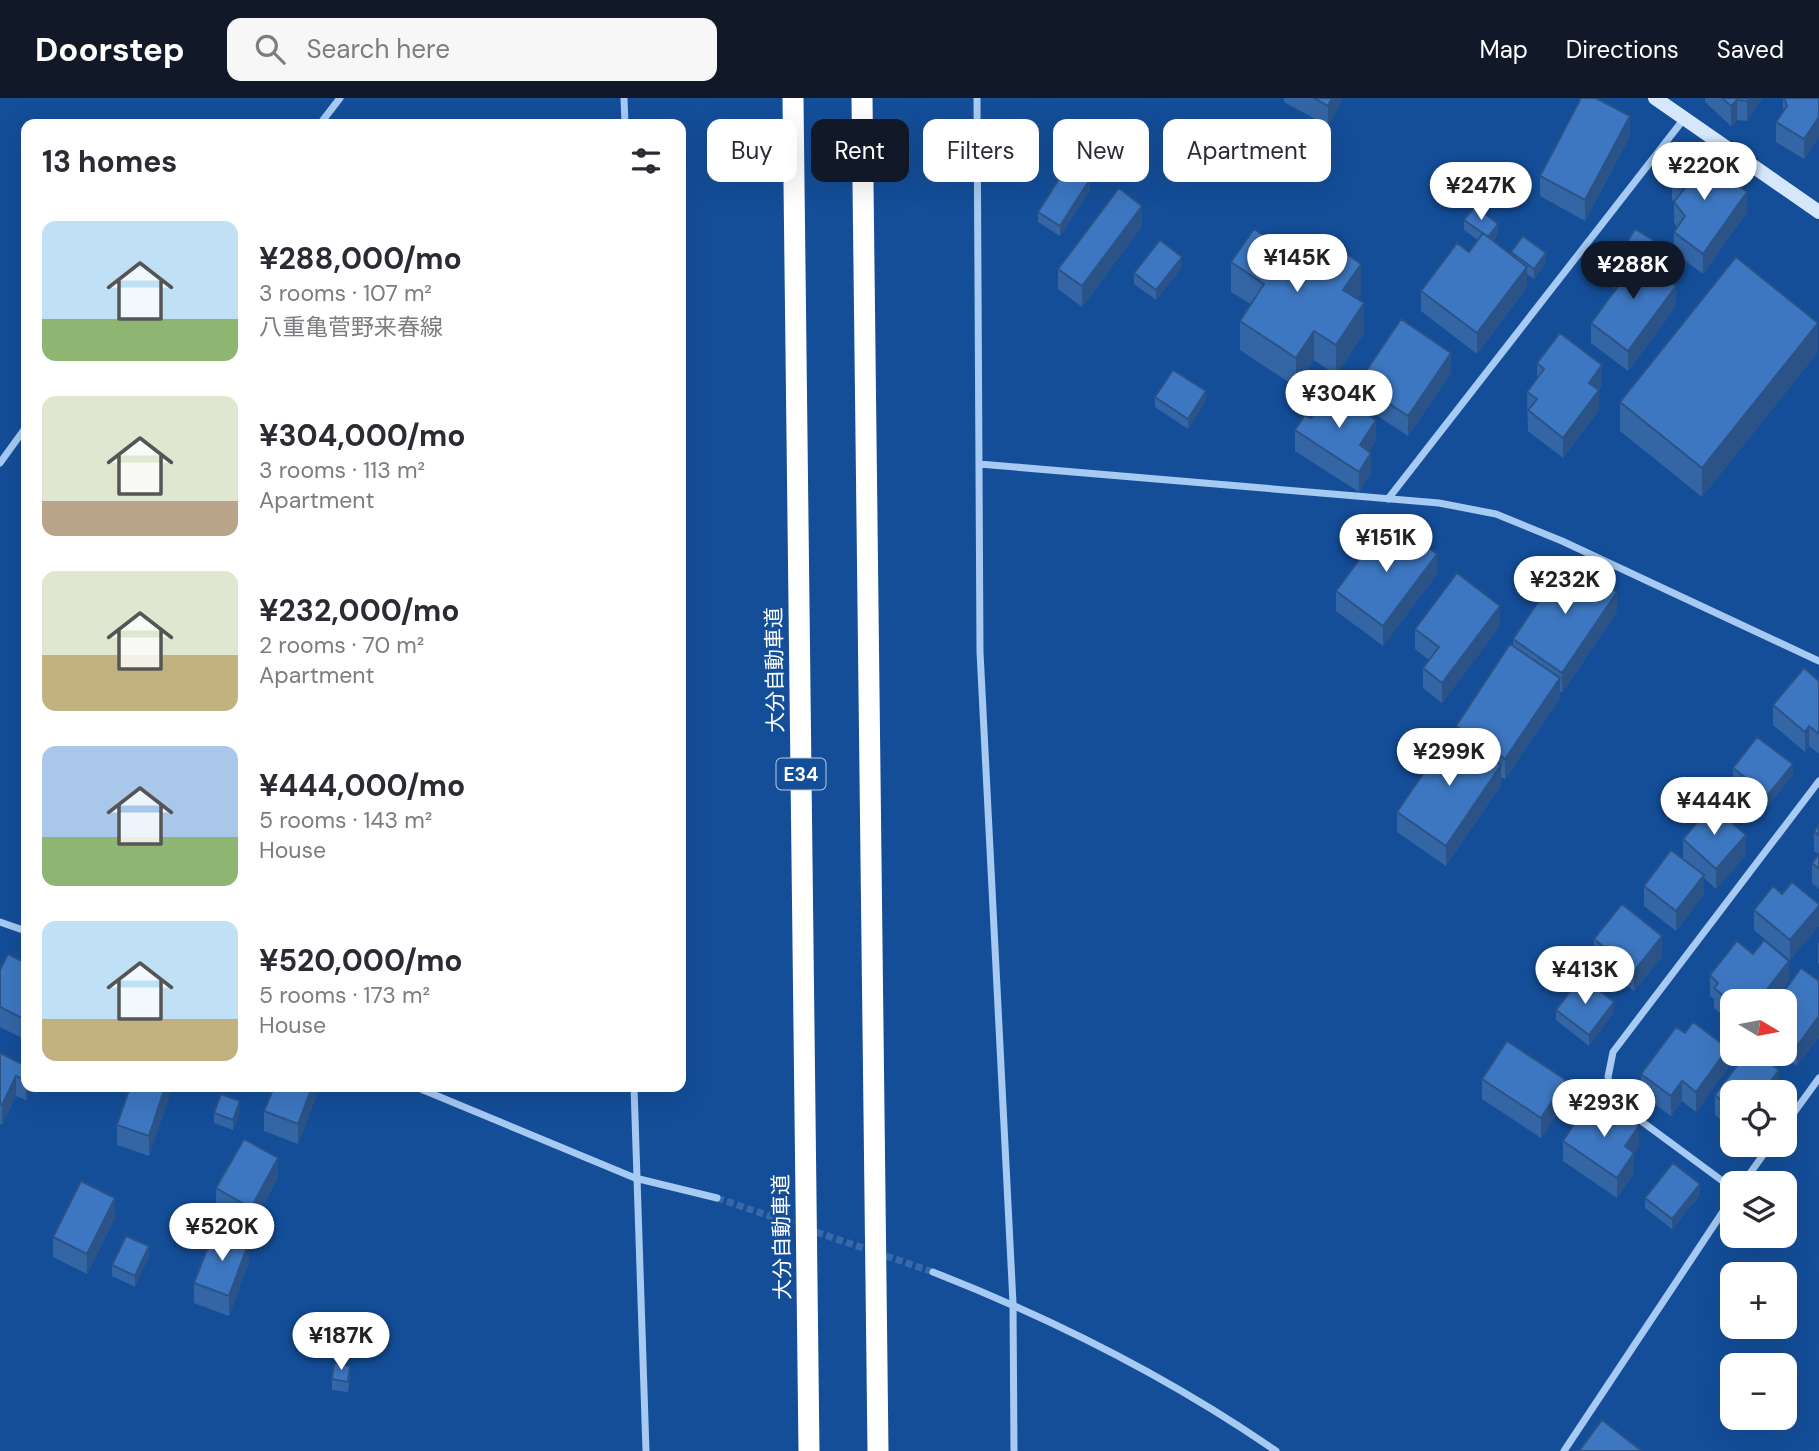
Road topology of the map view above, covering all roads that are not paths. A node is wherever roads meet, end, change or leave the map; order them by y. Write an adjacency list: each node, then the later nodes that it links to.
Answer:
1 (340, 98): 7 (street)
2 (624, 98): 8 (street)
3 (793, 98): 30 (highway, 大分自動車道 / E34)
4 (862, 98): 31 (highway)
5 (978, 98): 13 (street)
6 (1655, 98): 9 (main road)
7 (324, 119)
8 (625, 119)
9 (1683, 120): 10 (main road); 14 (street)
10 (1819, 212)
11 (21, 434): 12 (street)
12 (0, 463)
13 (979, 464): 14 (street); 28 (street)
14 (1388, 499): 15 (street)
15 (1819, 661)
16 (1819, 781): 24 (street)
17 (0, 922): 18 (street)
18 (21, 929)
19 (1819, 1078): 22 (street)
20 (428, 1092): 23 (street)
21 (634, 1092): 23 (street)
22 (1797, 1108)
23 (635, 1178): 25 (street); 29 (street)
24 (1720, 1179)
25 (718, 1198)
26 (1720, 1216): 34 (street)
27 (933, 1272): 28 (street)
28 (1013, 1303): 32 (street); 33 (street)
29 (646, 1451)
30 (809, 1451)
31 (878, 1451)
32 (1014, 1451)
33 (1276, 1451)
34 (1563, 1451)

